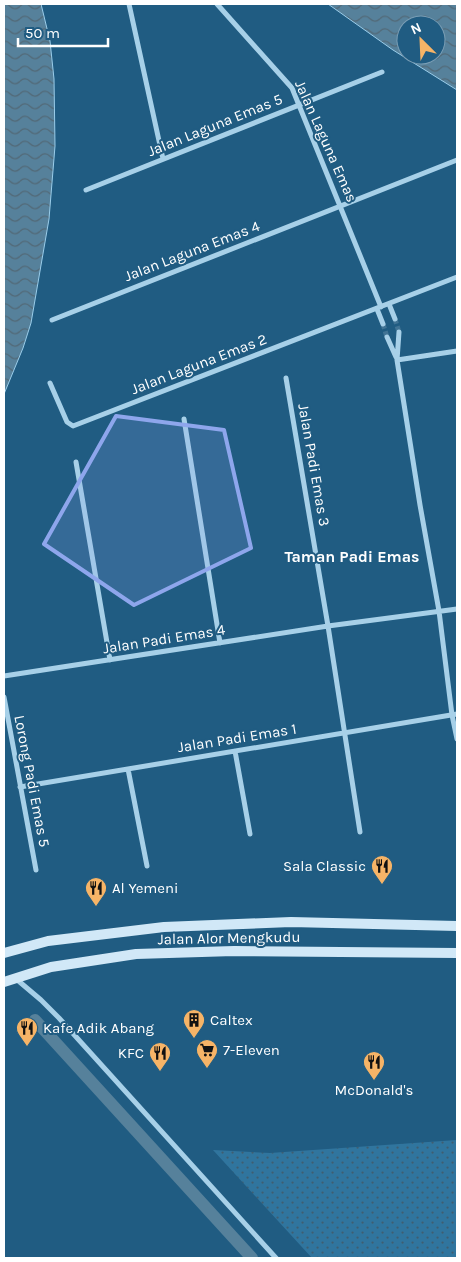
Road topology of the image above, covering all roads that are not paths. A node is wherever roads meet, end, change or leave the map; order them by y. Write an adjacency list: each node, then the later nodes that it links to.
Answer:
1 (129, 4): 5 (street)
2 (217, 4): 4 (street, Jalan Laguna Emas)
3 (382, 72): 4 (street, Jalan Laguna Emas 5)
4 (299, 104): 5 (street, Jalan Laguna Emas 5); 8 (street, Jalan Laguna Emas)
5 (162, 159): 7 (street, Jalan Laguna Emas 5)
6 (457, 160): 8 (street, Jalan Laguna Emas 4)
7 (86, 190)
8 (342, 206): 11 (street, Jalan Laguna Emas); 13 (street, Jalan Laguna Emas 4)
9 (457, 277): 10 (street)
10 (389, 304): 11 (street); 12 (street)
11 (379, 308): 14 (street, Jalan Laguna Emas); 20 (street, Jalan Laguna Emas 2)
12 (395, 319)
13 (52, 320)
14 (383, 324)
15 (398, 332): 18 (street)
16 (387, 336): 18 (street)
17 (457, 351): 18 (street)
18 (397, 360): 24 (street)
19 (286, 378): 25 (street, Jalan Padi Emas 3)
20 (50, 382)
21 (184, 419): 26 (street)
22 (76, 462): 27 (street)
23 (457, 610): 24 (street, Jalan Padi Emas 4)
24 (440, 611): 25 (street, Jalan Padi Emas 4); 30 (street)
25 (328, 626): 26 (street, Jalan Padi Emas 4); 31 (street, Jalan Padi Emas 3)
26 (220, 642): 27 (street, Jalan Padi Emas 4)
27 (110, 660): 28 (street, Jalan Padi Emas 4)
28 (4, 676)
29 (4, 697): 35 (street, Lorong Padi Emas 5)
30 (455, 715): 31 (street, Jalan Padi Emas 1); 32 (street)
31 (344, 733): 33 (street, Jalan Padi Emas 1); 36 (street, Jalan Padi Emas 3)
32 (457, 738)
33 (236, 751): 34 (street, Jalan Padi Emas 1); 37 (street)
34 (128, 769): 35 (street, Jalan Padi Emas 1); 38 (street)
35 (20, 787): 39 (street, Lorong Padi Emas 5)
36 (360, 832)
37 (250, 834)
38 (147, 866)
39 (36, 870)
40 (457, 926): 41 (main road, Jalan Alor Mengkudu)
41 (4, 953)
42 (457, 953): 43 (main road, Jalan Alor Mengkudu)
43 (14, 978): 44 (main road, Jalan Alor Mengkudu); 45 (street)
44 (4, 982)
45 (276, 1258)

